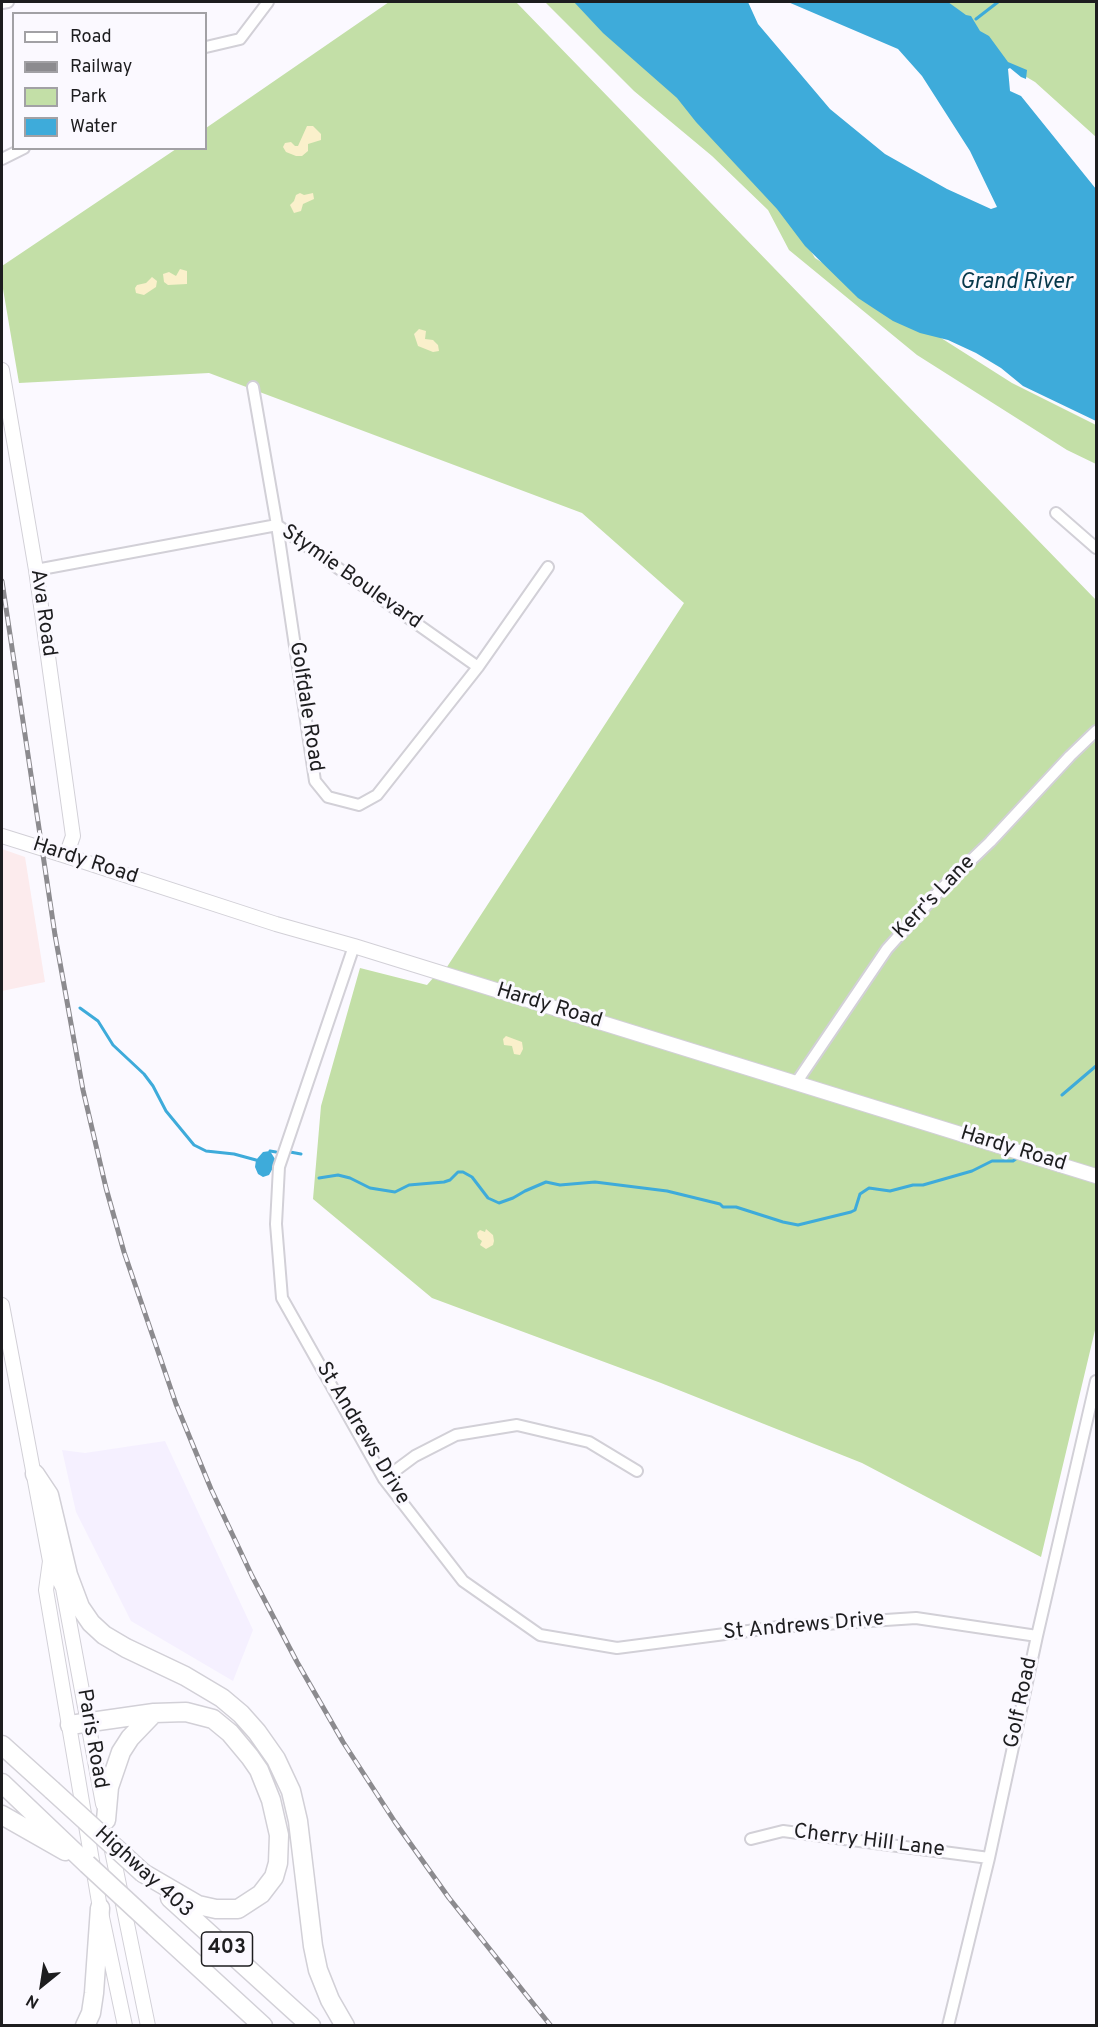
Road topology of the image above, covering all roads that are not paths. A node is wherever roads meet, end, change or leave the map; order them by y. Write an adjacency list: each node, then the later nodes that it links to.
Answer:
1 (8, 2): 3 (street)
2 (268, 2): 4 (street)
3 (2, 3)
4 (207, 47)
5 (20, 150): 6 (street)
6 (2, 159)
7 (2, 370): 13 (main road, Ava Road)
8 (253, 387): 10 (street, Golfdale Road)
9 (1056, 513): 11 (street)
10 (277, 525): 13 (street, Stymie Boulevard); 14 (street, Stymie Boulevard); 14 (street, Golfdale Road)
11 (1096, 548)
12 (548, 567): 14 (street, Golfdale Road)
13 (36, 570): 17 (main road, Ava Road)
14 (478, 667)
15 (1096, 731): 19 (street, Kerr's Lane)
16 (2, 836): 17 (main road, Hardy Road)
17 (66, 856): 18 (main road, Hardy Road)
18 (354, 946): 19 (main road, Hardy Road); 26 (street, St Andrews Drive)
19 (796, 1083): 20 (main road, Hardy Road)
20 (1096, 1176)
21 (2, 1305): 22 (main road, Paris Road)
22 (6, 1355): 25 (main road, Paris Road)
23 (1096, 1381): 27 (street, Golf Road)
24 (637, 1471): 26 (street)
25 (34, 1474): 29 (main road, Paris Road); 44 (highway)
26 (384, 1479): 27 (street, St Andrews Drive)
27 (1037, 1636): 36 (street, Golf Road)
28 (154, 1713): 29 (highway); 33 (highway); 37 (highway)
29 (79, 1723): 33 (main road, Paris Road); 38 (main road, Paris Road)
30 (2, 1745): 37 (highway, Highway 403 / 403, bridge)
31 (2, 1783): 35 (highway, Highway 403 / 403)
32 (2, 1815): 35 (highway)
33 (106, 1820): 41 (main road, Paris Road)
34 (751, 1839): 36 (street, Cherry Hill Lane)
35 (62, 1844): 42 (highway, Highway 403 / 403, bridge)
36 (989, 1858): 45 (street, Golf Road)
37 (143, 1873): 43 (highway, Highway 403 / 403)
38 (100, 1908): 39 (highway); 40 (main road, Paris Road)
39 (85, 2025)
40 (124, 2025)
41 (148, 2025)
42 (263, 2025)
43 (311, 2025)
44 (345, 2025)
45 (948, 2025)

